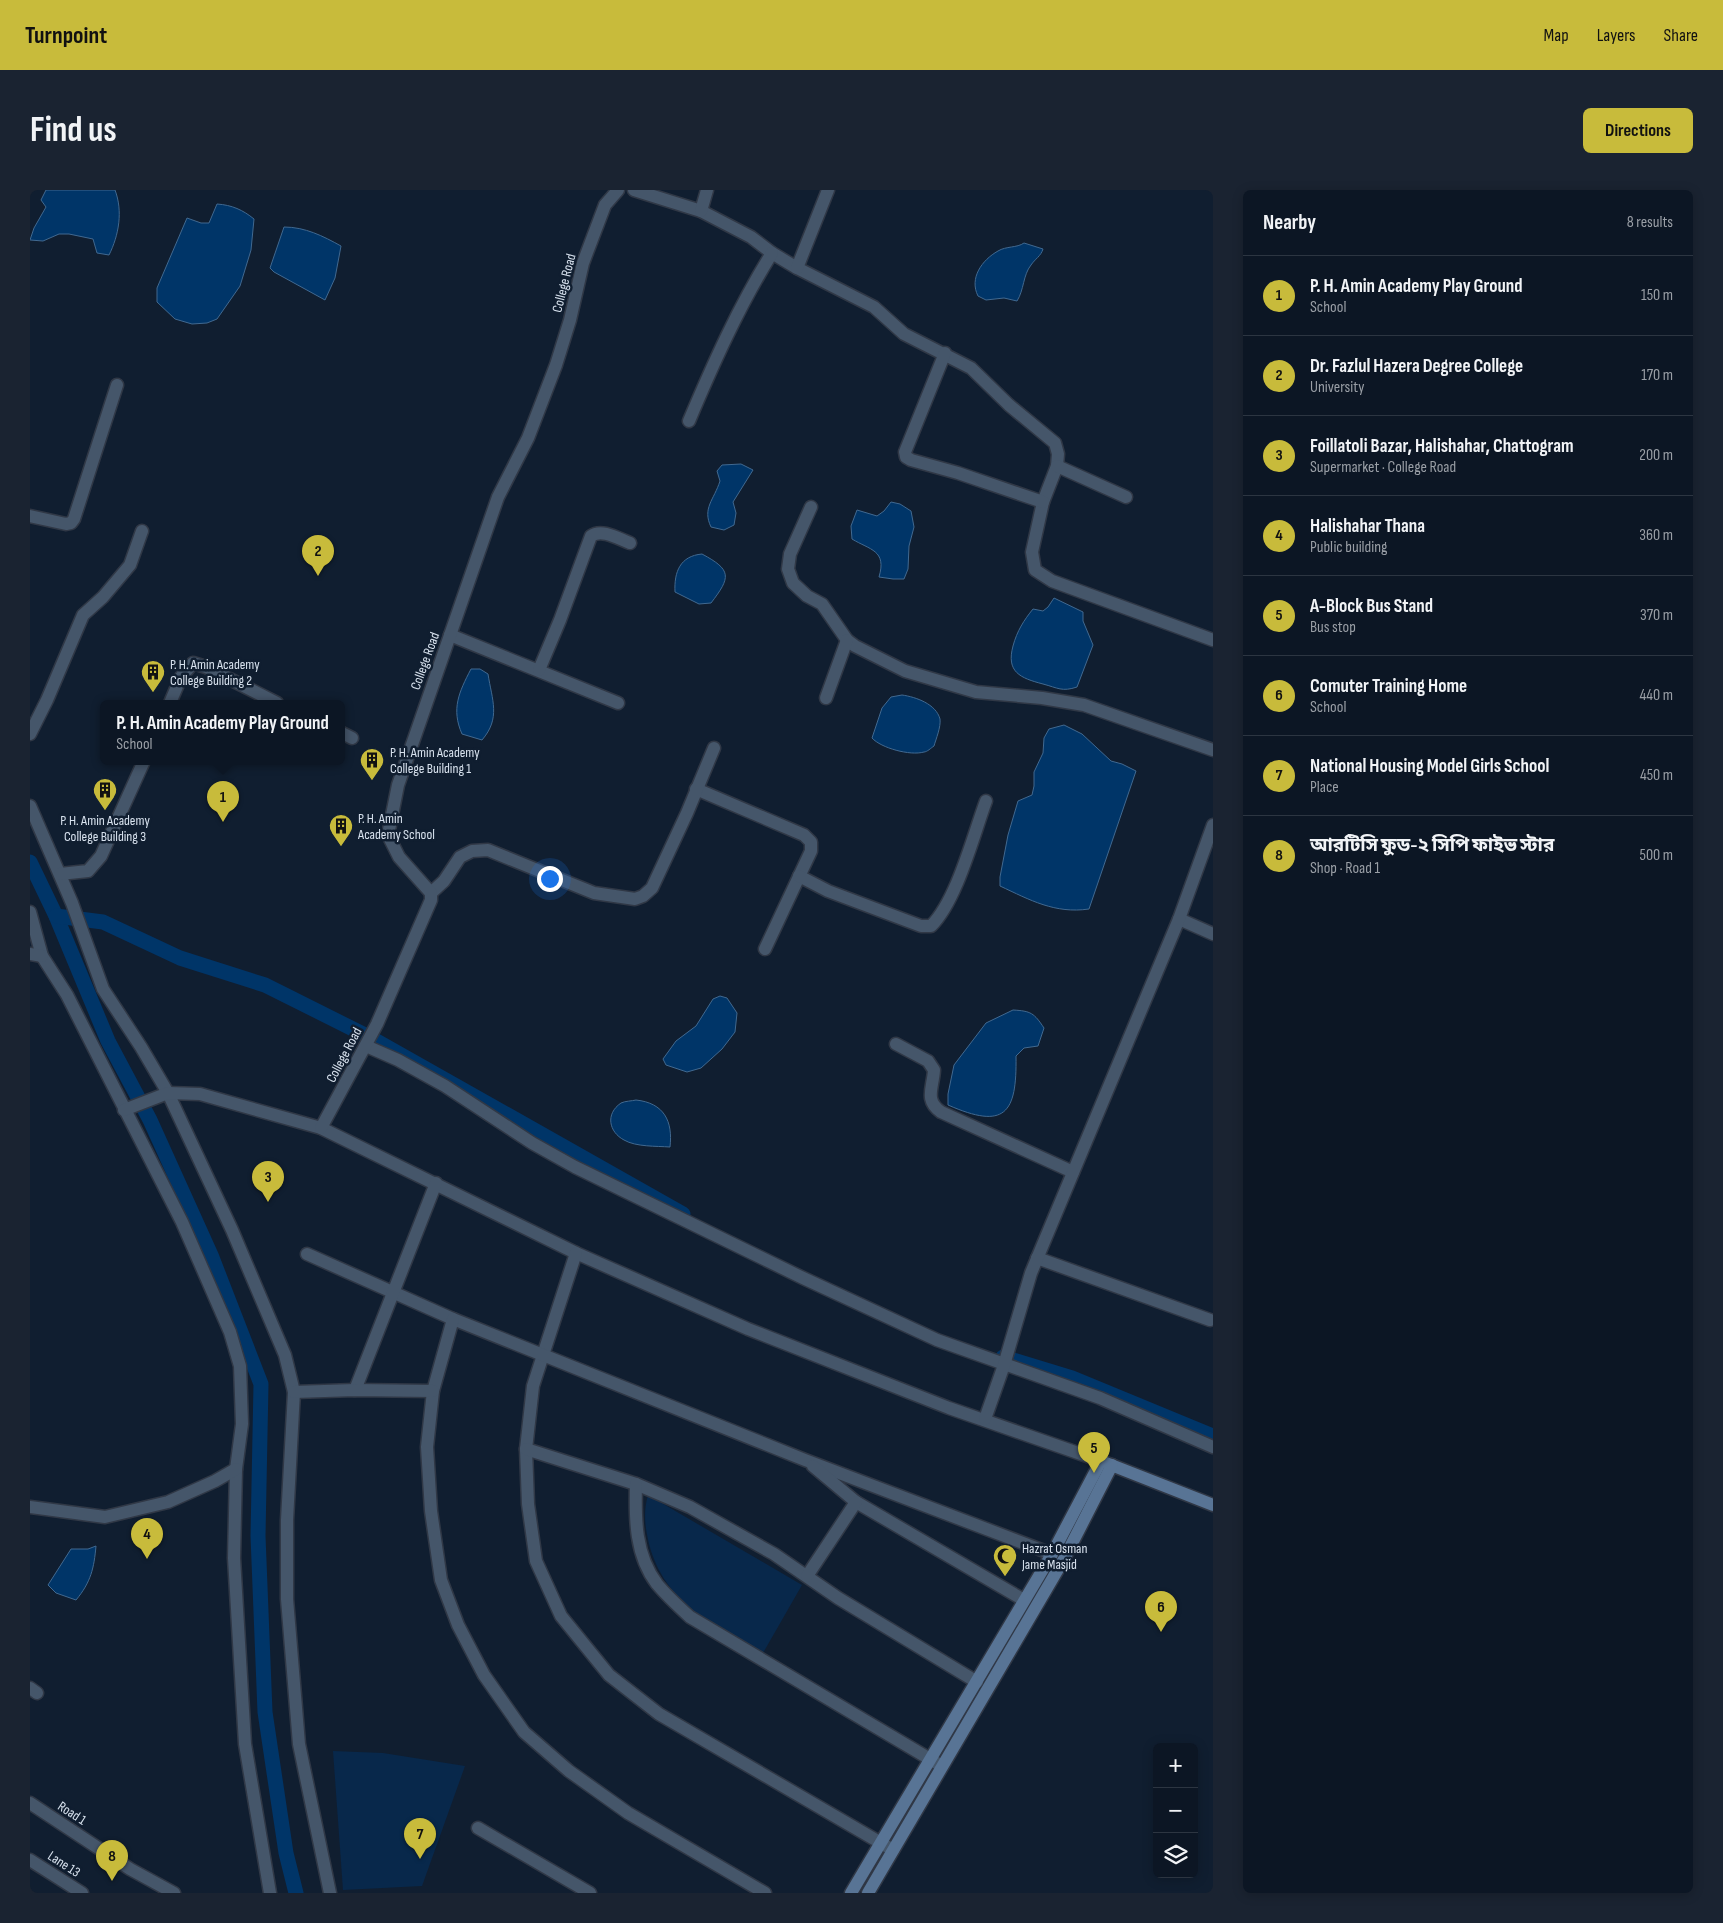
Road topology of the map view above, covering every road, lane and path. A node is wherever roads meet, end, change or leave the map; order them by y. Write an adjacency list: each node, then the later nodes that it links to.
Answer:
1 (618, 190): 18 (street, College Road)
2 (634, 190): 5 (street)
3 (707, 190): 5 (street)
4 (828, 190): 7 (street)
5 (701, 211): 6 (street)
6 (772, 253): 7 (street); 10 (street)
7 (797, 268): 8 (street)
8 (945, 353): 11 (street); 13 (street)
9 (117, 386): 15 (street)
10 (689, 421)
11 (1057, 466): 12 (street); 13 (street)
12 (1126, 497)
13 (1044, 502): 20 (street)
14 (811, 507): 19 (street)
15 (30, 516)
16 (142, 531): 26 (street)
17 (630, 543): 21 (street)
18 (450, 635): 21 (street); 36 (street, College Road)
19 (847, 640): 22 (street); 28 (street)
20 (1213, 640)
21 (539, 670): 25 (street)
22 (826, 698)
23 (171, 700): 24 (street)
24 (271, 700)
25 (618, 704)
26 (30, 734)
27 (714, 748): 30 (street)
28 (1213, 750)
29 (142, 765): 34 (street)
30 (696, 789): 35 (street); 36 (street)
31 (986, 800): 35 (street)
32 (30, 806): 34 (street)
33 (1213, 825): 38 (street)
34 (60, 874): 44 (street)
35 (798, 876): 40 (street)
36 (431, 893): 43 (street, College Road)
37 (30, 912): 41 (street)
38 (1179, 919): 39 (street); 47 (street)
39 (1213, 934)
40 (765, 949)
41 (36, 955): 45 (street)
42 (896, 1044): 47 (street)
43 (367, 1045): 46 (street, College Road); 56 (street)
44 (164, 1095): 45 (street); 46 (street); 59 (street)
45 (126, 1109): 65 (street)
46 (322, 1128): 48 (street)
47 (1073, 1172): 51 (street)
48 (436, 1183): 49 (street); 52 (street)
49 (576, 1253): 55 (street); 60 (street)
50 (307, 1254): 52 (street)
51 (1038, 1258): 54 (street); 56 (street)
52 (392, 1292): 53 (street); 57 (street)
53 (453, 1319): 55 (street); 58 (street)
54 (1210, 1320)
55 (542, 1355): 62 (street); 63 (street)
56 (1005, 1363): 60 (street); 61 (street)
57 (355, 1390): 58 (street); 59 (street)
58 (432, 1391): 86 (street)
59 (294, 1392): 84 (street)
60 (985, 1419): 64 (street)
61 (1213, 1447)
62 (526, 1450): 66 (street); 78 (street)
63 (805, 1460): 67 (street); 70 (street)
64 (1107, 1463): 68 (street); 70 (street); 75 (street)
65 (236, 1469): 69 (street); 83 (street)
66 (636, 1484): 71 (street); 74 (street)
67 (856, 1502): 71 (street); 72 (street)
68 (1213, 1505)
69 (30, 1507)
70 (1052, 1554): 72 (street)
71 (807, 1576): 73 (street)
72 (1024, 1600): 73 (street)
73 (977, 1682): 74 (street)
74 (930, 1760): 75 (street); 78 (street)
75 (942, 1767): 79 (street)
76 (31, 1806): 82 (street, Road 1)
77 (478, 1828): 85 (street)
78 (881, 1843): 79 (street); 87 (street)
79 (893, 1850): 88 (street)
80 (30, 1860): 81 (street, Lane 13)
81 (82, 1893)
82 (174, 1893)
83 (270, 1893)
84 (330, 1893)
85 (590, 1893)
86 (766, 1893)
87 (852, 1893)
88 (868, 1893)

